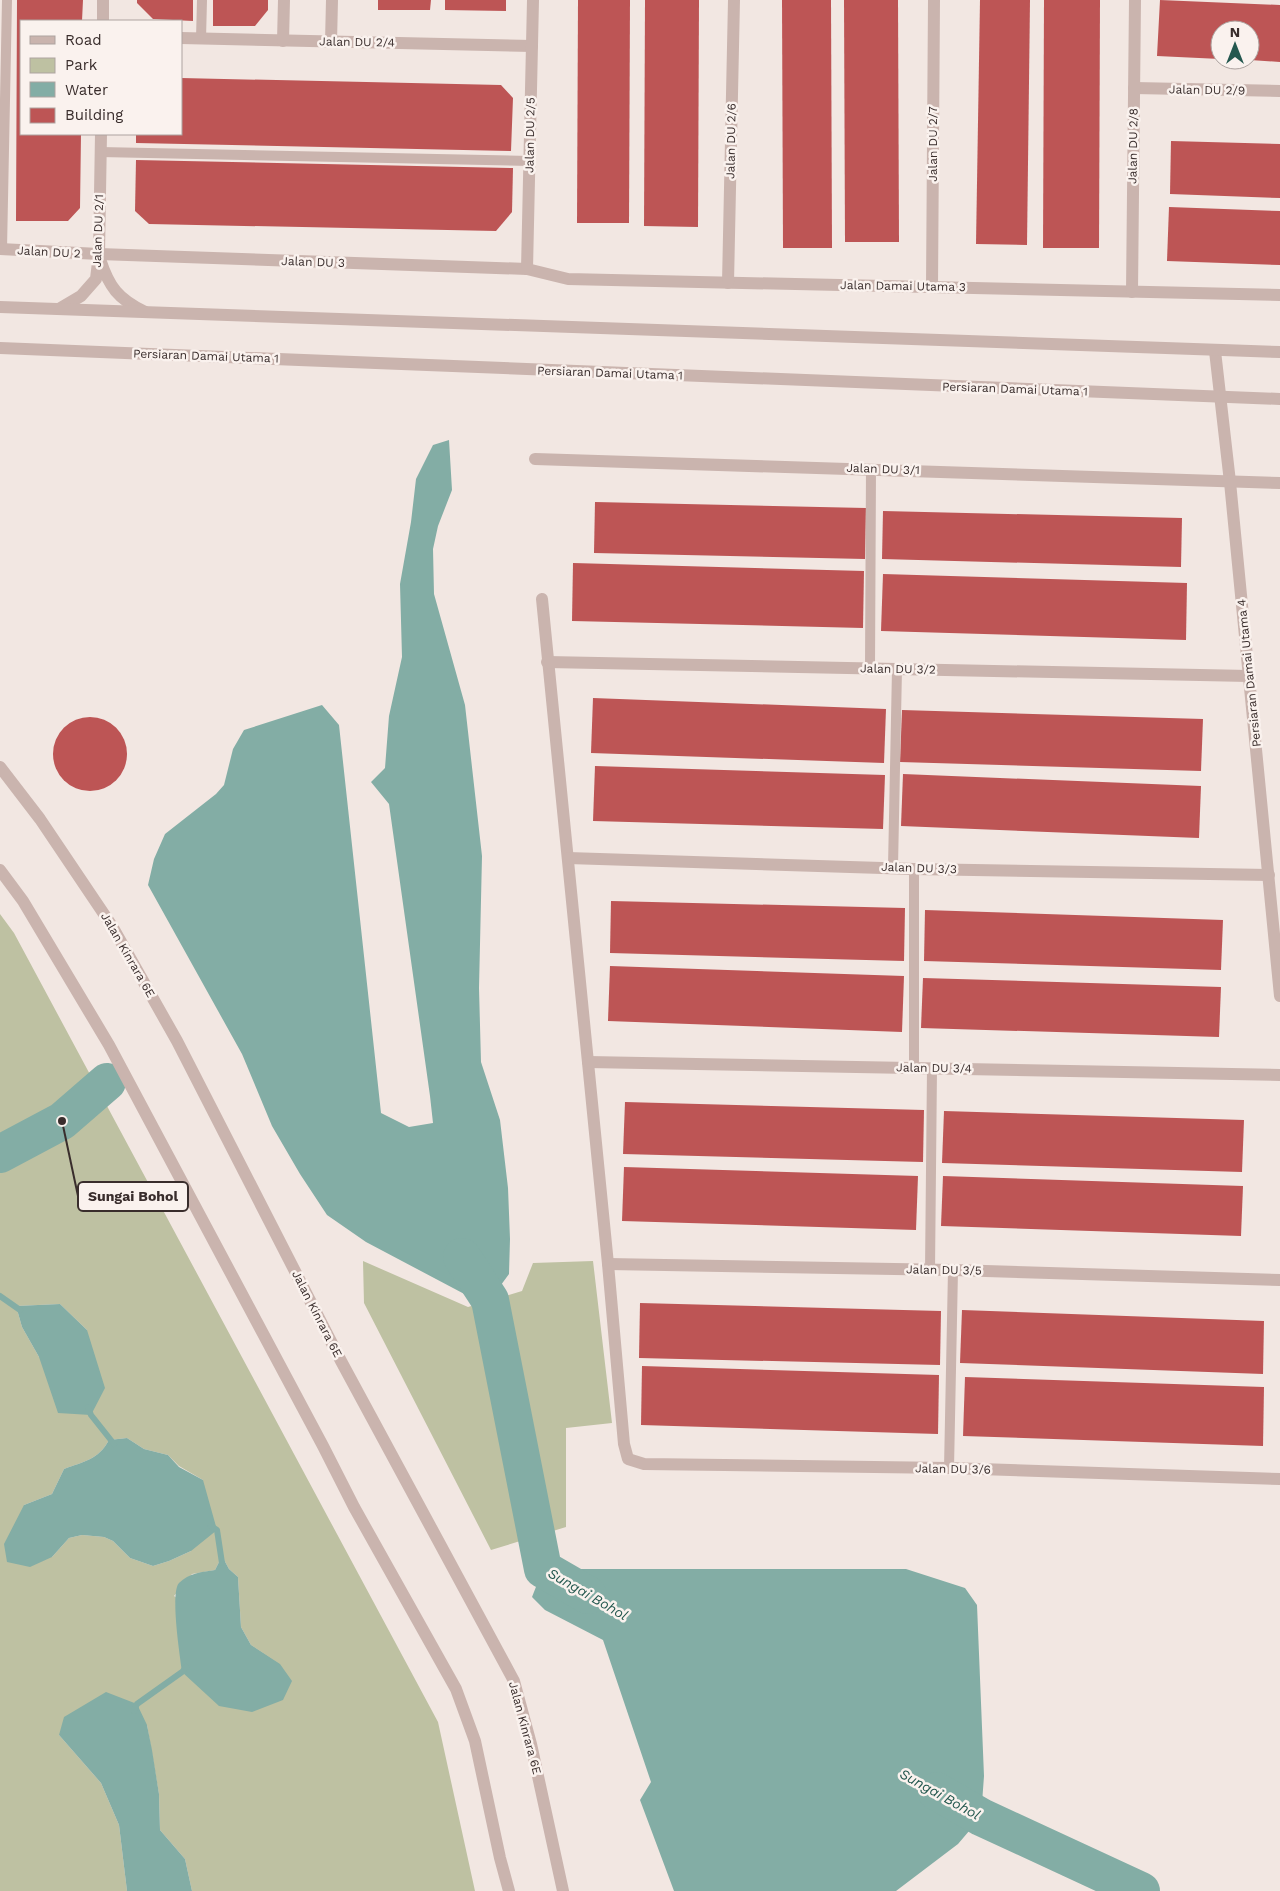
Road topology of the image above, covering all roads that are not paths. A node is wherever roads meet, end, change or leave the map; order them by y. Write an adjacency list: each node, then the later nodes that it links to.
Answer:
1 (8, 0): 21 (lane)
2 (103, 0): 10 (street)
3 (202, 0): 12 (lane)
4 (284, 0): 13 (street)
5 (332, 0): 14 (street)
6 (533, 0): 15 (street, Jalan DU 2/5)
7 (734, 0): 24 (street, Jalan DU 2/6)
8 (934, 0): 25 (street, Jalan DU 2/7)
9 (1135, 0): 16 (street, Jalan DU 2/8)
10 (102, 20)
11 (182, 38): 12 (street, Jalan DU 2/4)
12 (201, 39): 13 (street, Jalan DU 2/4)
13 (283, 41): 14 (street, Jalan DU 2/4)
14 (331, 42): 15 (street, Jalan DU 2/4)
15 (532, 46): 20 (street, Jalan DU 2/5)
16 (1134, 88): 17 (street, Jalan DU 2/9); 26 (street, Jalan DU 2/8)
17 (1280, 91)
18 (101, 135): 19 (street, Jalan DU 2/1)
19 (100, 152): 20 (lane); 22 (street, Jalan DU 2/1)
20 (530, 161): 23 (street, Jalan DU 2/5)
21 (1, 249): 22 (street, Jalan DU 2)
22 (99, 254): 23 (street, Jalan DU 3); 29 (street, Jalan DU 2/1); 30 (street, Jalan DU 2/1)
23 (527, 269): 24 (street, Jalan Damai Utama 3)
24 (728, 283): 25 (street, Jalan Damai Utama 3)
25 (932, 287): 26 (street, Jalan Damai Utama 3)
26 (1132, 292): 27 (street, Jalan Damai Utama 3)
27 (1280, 295)
28 (0, 307): 29 (street)
29 (59, 309): 30 (street)
30 (145, 312): 32 (street)
31 (0, 348): 34 (street, Persiaran Damai Utama 1)
32 (1215, 351): 33 (street); 34 (street, Persiaran Damai Utama 4)
33 (1280, 352)
34 (1221, 397): 35 (street, Persiaran Damai Utama 1); 38 (street, Persiaran Damai Utama 4)
35 (1280, 399)
36 (535, 459): 37 (street, Jalan DU 3/1)
37 (871, 469): 38 (street, Jalan DU 3/1); 42 (lane)
38 (1230, 482): 39 (street, Jalan DU 3/1); 44 (street, Persiaran Damai Utama 4)
39 (1280, 483)
40 (542, 599): 41 (street)
41 (547, 662): 42 (street, Jalan DU 3/2); 46 (street)
42 (870, 668): 43 (street, Jalan DU 3/2)
43 (897, 669): 44 (street, Jalan DU 3/2); 47 (lane)
44 (1249, 676): 50 (street, Persiaran Damai Utama 4)
45 (0, 768): 63 (street, Jalan Kinrara 6E)
46 (568, 858): 47 (street, Jalan DU 3/3); 52 (street)
47 (893, 867): 48 (street, Jalan DU 3/3)
48 (914, 869): 50 (street, Jalan DU 3/3); 53 (lane)
49 (0, 870): 62 (street)
50 (1269, 875): 51 (street, Persiaran Damai Utama 4)
51 (1280, 996)
52 (588, 1062): 53 (street, Jalan DU 3/4); 56 (street)
53 (914, 1068): 54 (street, Jalan DU 3/4)
54 (932, 1068): 55 (street, Jalan DU 3/4); 57 (lane)
55 (1280, 1075)
56 (608, 1264): 57 (street, Jalan DU 3/5); 60 (street, Jalan DU 3/6)
57 (930, 1270): 58 (street, Jalan DU 3/5)
58 (953, 1270): 59 (street, Jalan DU 3/5); 60 (lane)
59 (1280, 1280)
60 (949, 1468): 61 (street, Jalan DU 3/6)
61 (1280, 1479)
62 (509, 1891)
63 (563, 1891)

